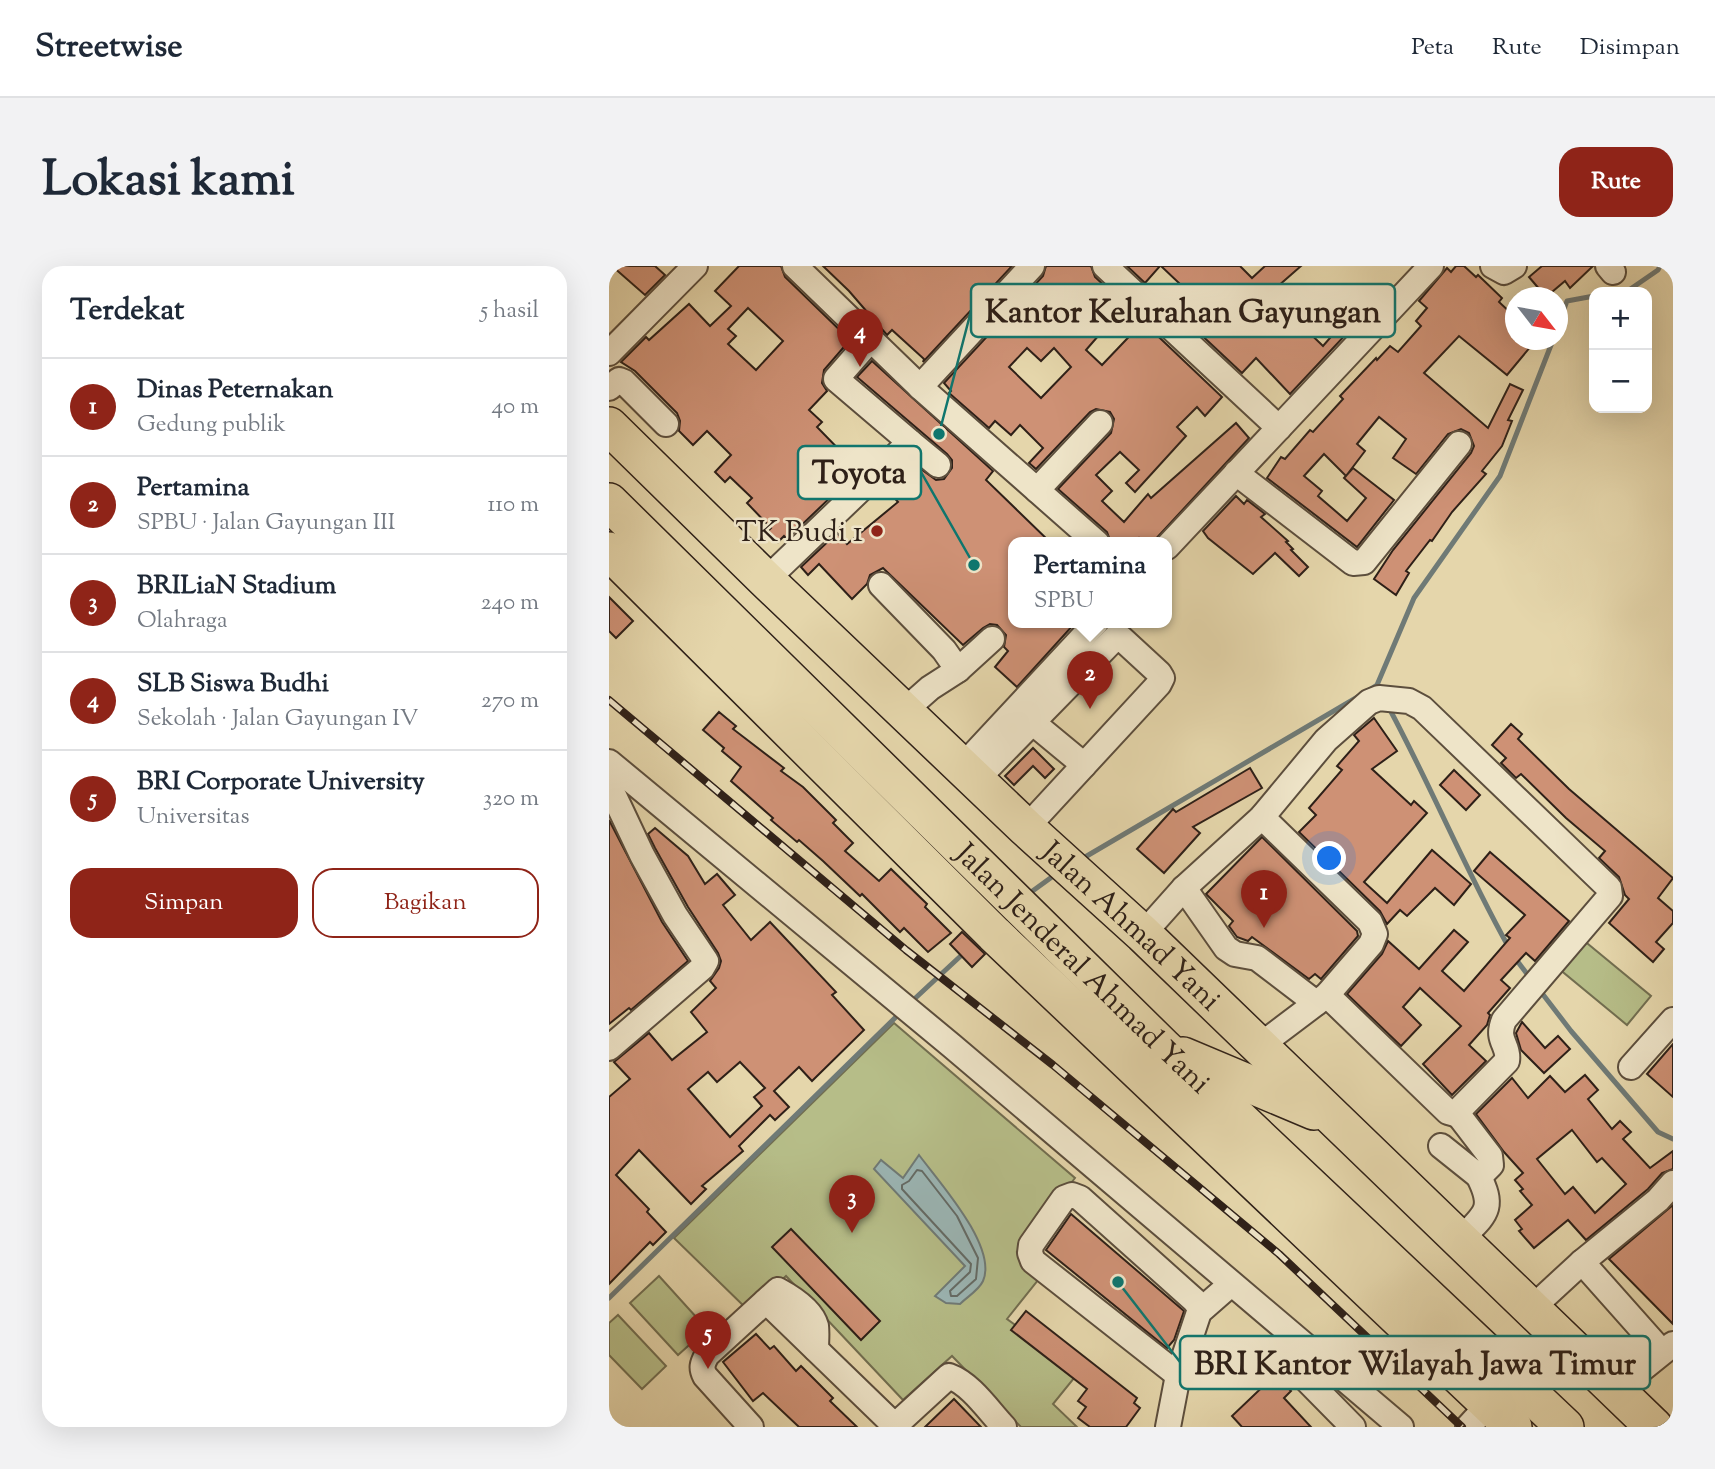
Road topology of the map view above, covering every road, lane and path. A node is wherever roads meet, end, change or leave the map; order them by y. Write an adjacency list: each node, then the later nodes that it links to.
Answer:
1 (695, 266): 9 (street)
2 (795, 266): 8 (street)
3 (1032, 266): 10 (street)
4 (1105, 266): 15 (street)
5 (1431, 266): 15 (street)
6 (1493, 266): 7 (street)
7 (1514, 266)
8 (871, 339): 10 (street); 16 (street)
9 (609, 352)
10 (920, 387): 21 (street)
11 (609, 388): 13 (street)
12 (1100, 423): 21 (street)
13 (666, 424)
14 (609, 426): 18 (highway, Jalan Ahmad Yani)
15 (1279, 428): 20 (street)
16 (910, 442): 19 (street); 27 (street)
17 (1458, 444): 20 (street)
18 (639, 455): 26 (highway); 27 (highway, Jalan Ahmad Yani)
19 (938, 466)
20 (1236, 473): 24 (street)
21 (1037, 490): 23 (street)
22 (609, 502): 26 (highway, Jalan Jenderal Ahmad Yani)
23 (1090, 537)
24 (1172, 542)
25 (609, 551): 61 (highway, Jalan Jenderal Ahmad Yani)
26 (673, 566): 43 (highway, Jalan Jenderal Ahmad Yani)
27 (766, 580): 32 (highway, Jalan Ahmad Yani)
28 (881, 585): 31 (street)
29 (1092, 628): 35 (street)
30 (992, 639): 31 (street)
31 (958, 670): 32 (street)
32 (904, 711): 35 (highway, Jalan Ahmad Yani)
33 (1032, 722): 34 (street); 34 (street); 35 (street)
34 (1084, 765): 38 (street)
35 (969, 773): 38 (highway, Jalan Ahmad Yani)
36 (612, 775): 45 (street); 54 (street)
37 (1262, 817): 39 (street); 41 (street); 47 (street)
38 (1040, 840): 40 (highway, Jalan Ahmad Yani)
39 (1184, 888): 40 (street); 41 (street)
40 (1143, 934): 44 (highway, Jalan Ahmad Yani)
41 (1322, 999): 44 (street); 47 (street)
42 (1673, 1020): 46 (street)
43 (1163, 1047): 48 (highway); 67 (highway, Jalan Jenderal Ahmad Yani)
44 (1258, 1047): 48 (highway, Jalan Ahmad Yani)
45 (609, 1048)
46 (1631, 1067)
47 (1457, 1113): 50 (street)
48 (1333, 1119): 52 (highway, Jalan Ahmad Yani)
49 (1441, 1146): 50 (street)
50 (1478, 1175): 52 (street)
51 (1673, 1183): 53 (street)
52 (1460, 1240): 55 (highway, Jalan Ahmad Yani)
53 (1582, 1262): 55 (street); 57 (street)
54 (1231, 1284): 56 (street); 66 (street)
55 (1531, 1309): 60 (highway, Jalan Ahmad Yani)
56 (1199, 1312): 59 (street); 59 (street)
57 (1668, 1348): 60 (street)
58 (1293, 1366): 65 (street)
59 (1178, 1375): 64 (street)
60 (1616, 1390): 68 (highway, Jalan Ahmad Yani)
61 (1490, 1419)
62 (751, 1427): 63 (street)
63 (1004, 1427)
64 (1168, 1427)
65 (1353, 1427)
66 (1401, 1427)
67 (1565, 1427)
68 (1654, 1427)

